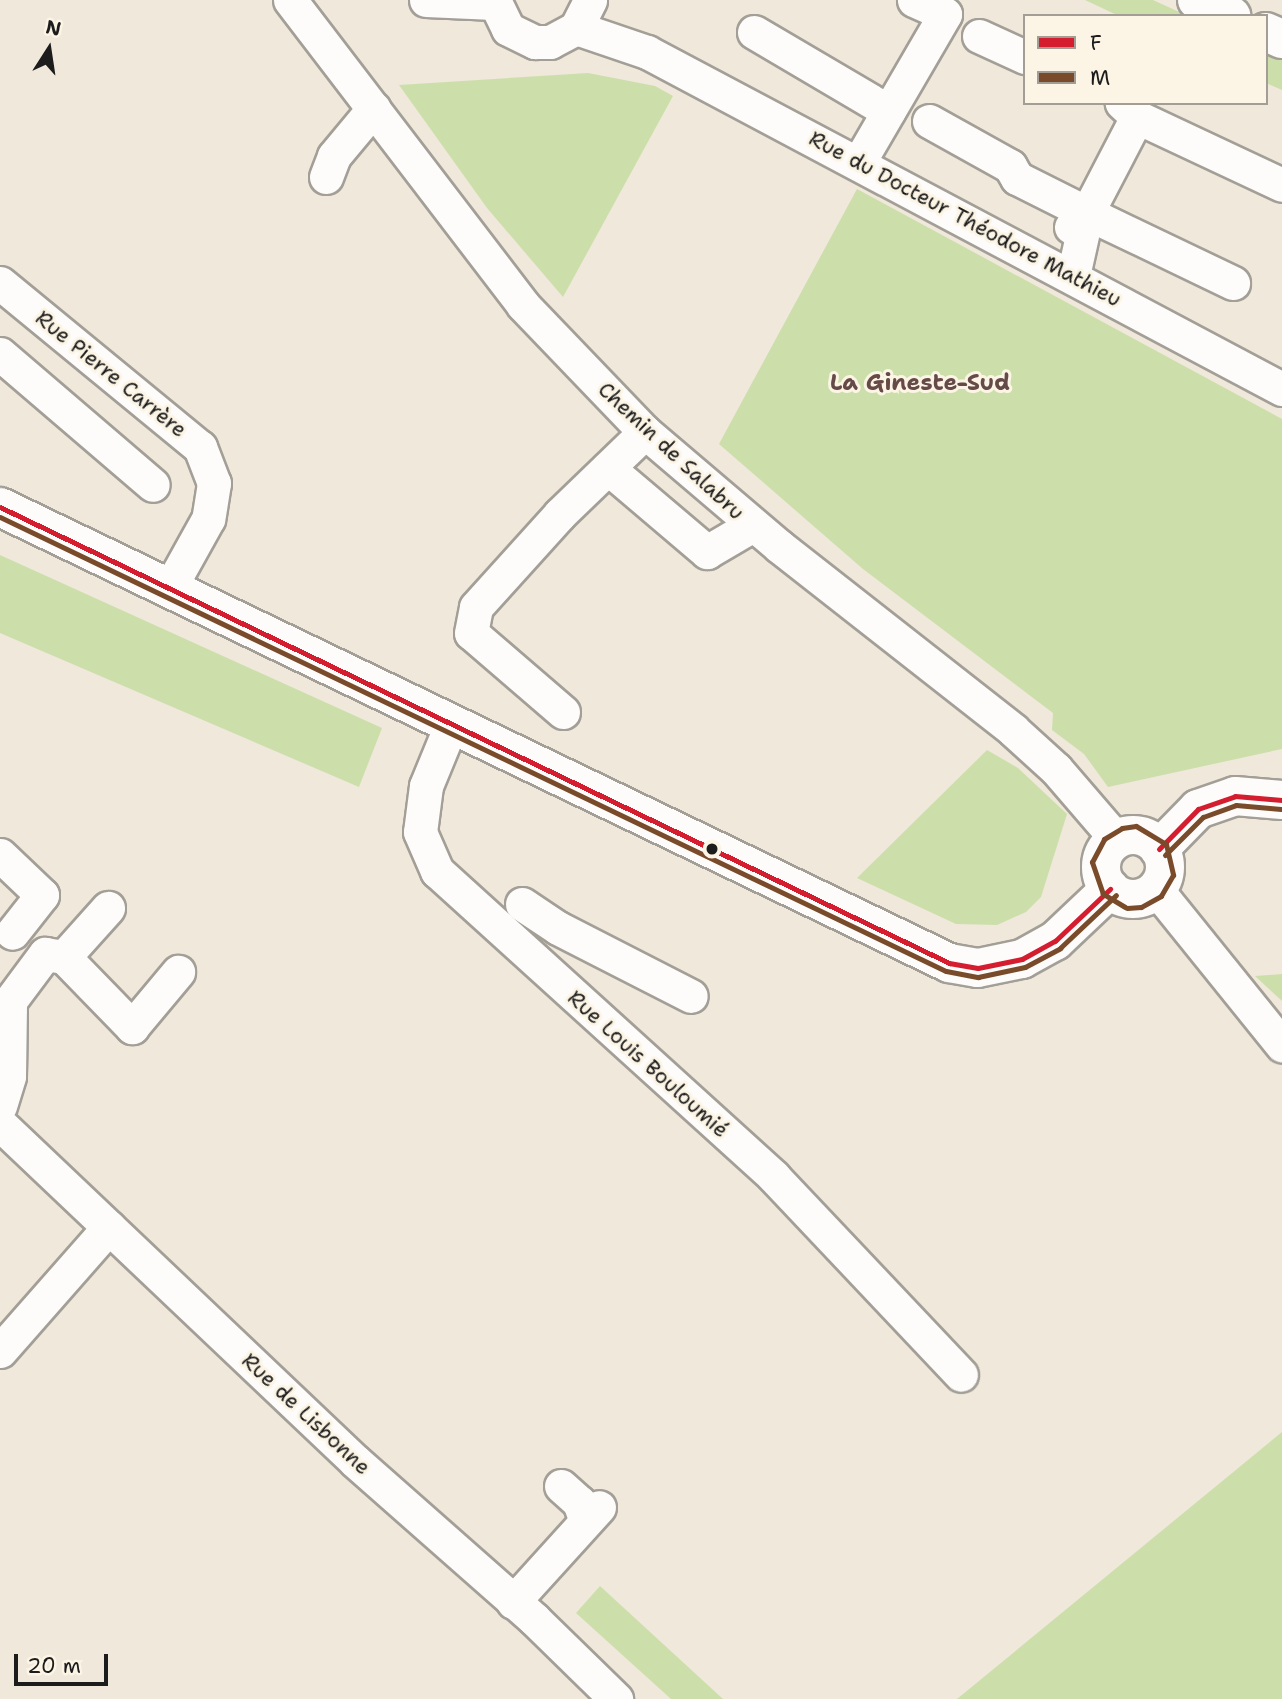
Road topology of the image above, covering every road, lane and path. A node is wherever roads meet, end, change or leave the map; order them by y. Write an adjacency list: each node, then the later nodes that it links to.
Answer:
1 (290, 0): 13 (street, Chemin de Salabru)
2 (426, 0): 6 (street)
3 (599, 0): 11 (street, Rue du Docteur Théodore Mathieu)
4 (915, 0): 15 (street)
5 (1197, 0): 8 (main road)
6 (494, 1): 7 (street, Rue du Docteur Théodore Mathieu)
7 (583, 14): 11 (street, Rue du Docteur Théodore Mathieu)
8 (1227, 14)
9 (754, 32): 15 (street)
10 (979, 36): 12 (street)
11 (647, 52): 17 (street, Rue du Docteur Théodore Mathieu)
12 (1023, 56)
13 (374, 108): 18 (street); 27 (street, Chemin de Salabru)
14 (1130, 110): 19 (street); 20 (street)
15 (888, 111): 17 (street)
16 (929, 121): 20 (street)
17 (859, 162): 21 (street, Rue du Docteur Théodore Mathieu)
18 (327, 177)
19 (1282, 185)
20 (1087, 213): 21 (street); 22 (street); 24 (street)
21 (1039, 257): 22 (street, Rue du Docteur Théodore Mathieu)
22 (1073, 276): 26 (street, Rue du Docteur Théodore Mathieu)
23 (0, 283): 32 (street, Rue Pierre Carrère)
24 (1233, 283)
25 (0, 354): 29 (street)
26 (1282, 389)
27 (645, 432): 28 (street); 31 (street, Chemin de Salabru)
28 (608, 468): 31 (street); 33 (street)
29 (153, 485)
30 (0, 507): 32 (main road)
31 (753, 525): 36 (street, Chemin de Salabru)
32 (169, 589): 34 (main road)
33 (563, 712)
34 (452, 725): 40 (main road); 52 (street, Rue Louis Bouloumié)
35 (1282, 800): 37 (main road)
36 (1117, 839): 37 (main road); 40 (main road)
37 (1159, 849): 39 (main road)
38 (0, 855): 43 (street)
39 (1156, 889): 40 (main road); 47 (street)
40 (1110, 890)
41 (522, 904): 46 (street)
42 (108, 908): 44 (street)
43 (12, 933)
44 (64, 957): 45 (street); 48 (street)
45 (178, 972)
46 (691, 996)
47 (1282, 1045)
48 (0, 1107)
49 (0, 1125): 50 (street, Rue de Lisbonne)
50 (109, 1227): 51 (street); 54 (street, Rue de Lisbonne)
51 (0, 1351)
52 (961, 1376)
53 (561, 1486): 54 (street)
54 (513, 1602): 55 (street, Rue de Lisbonne)
55 (616, 1699)

